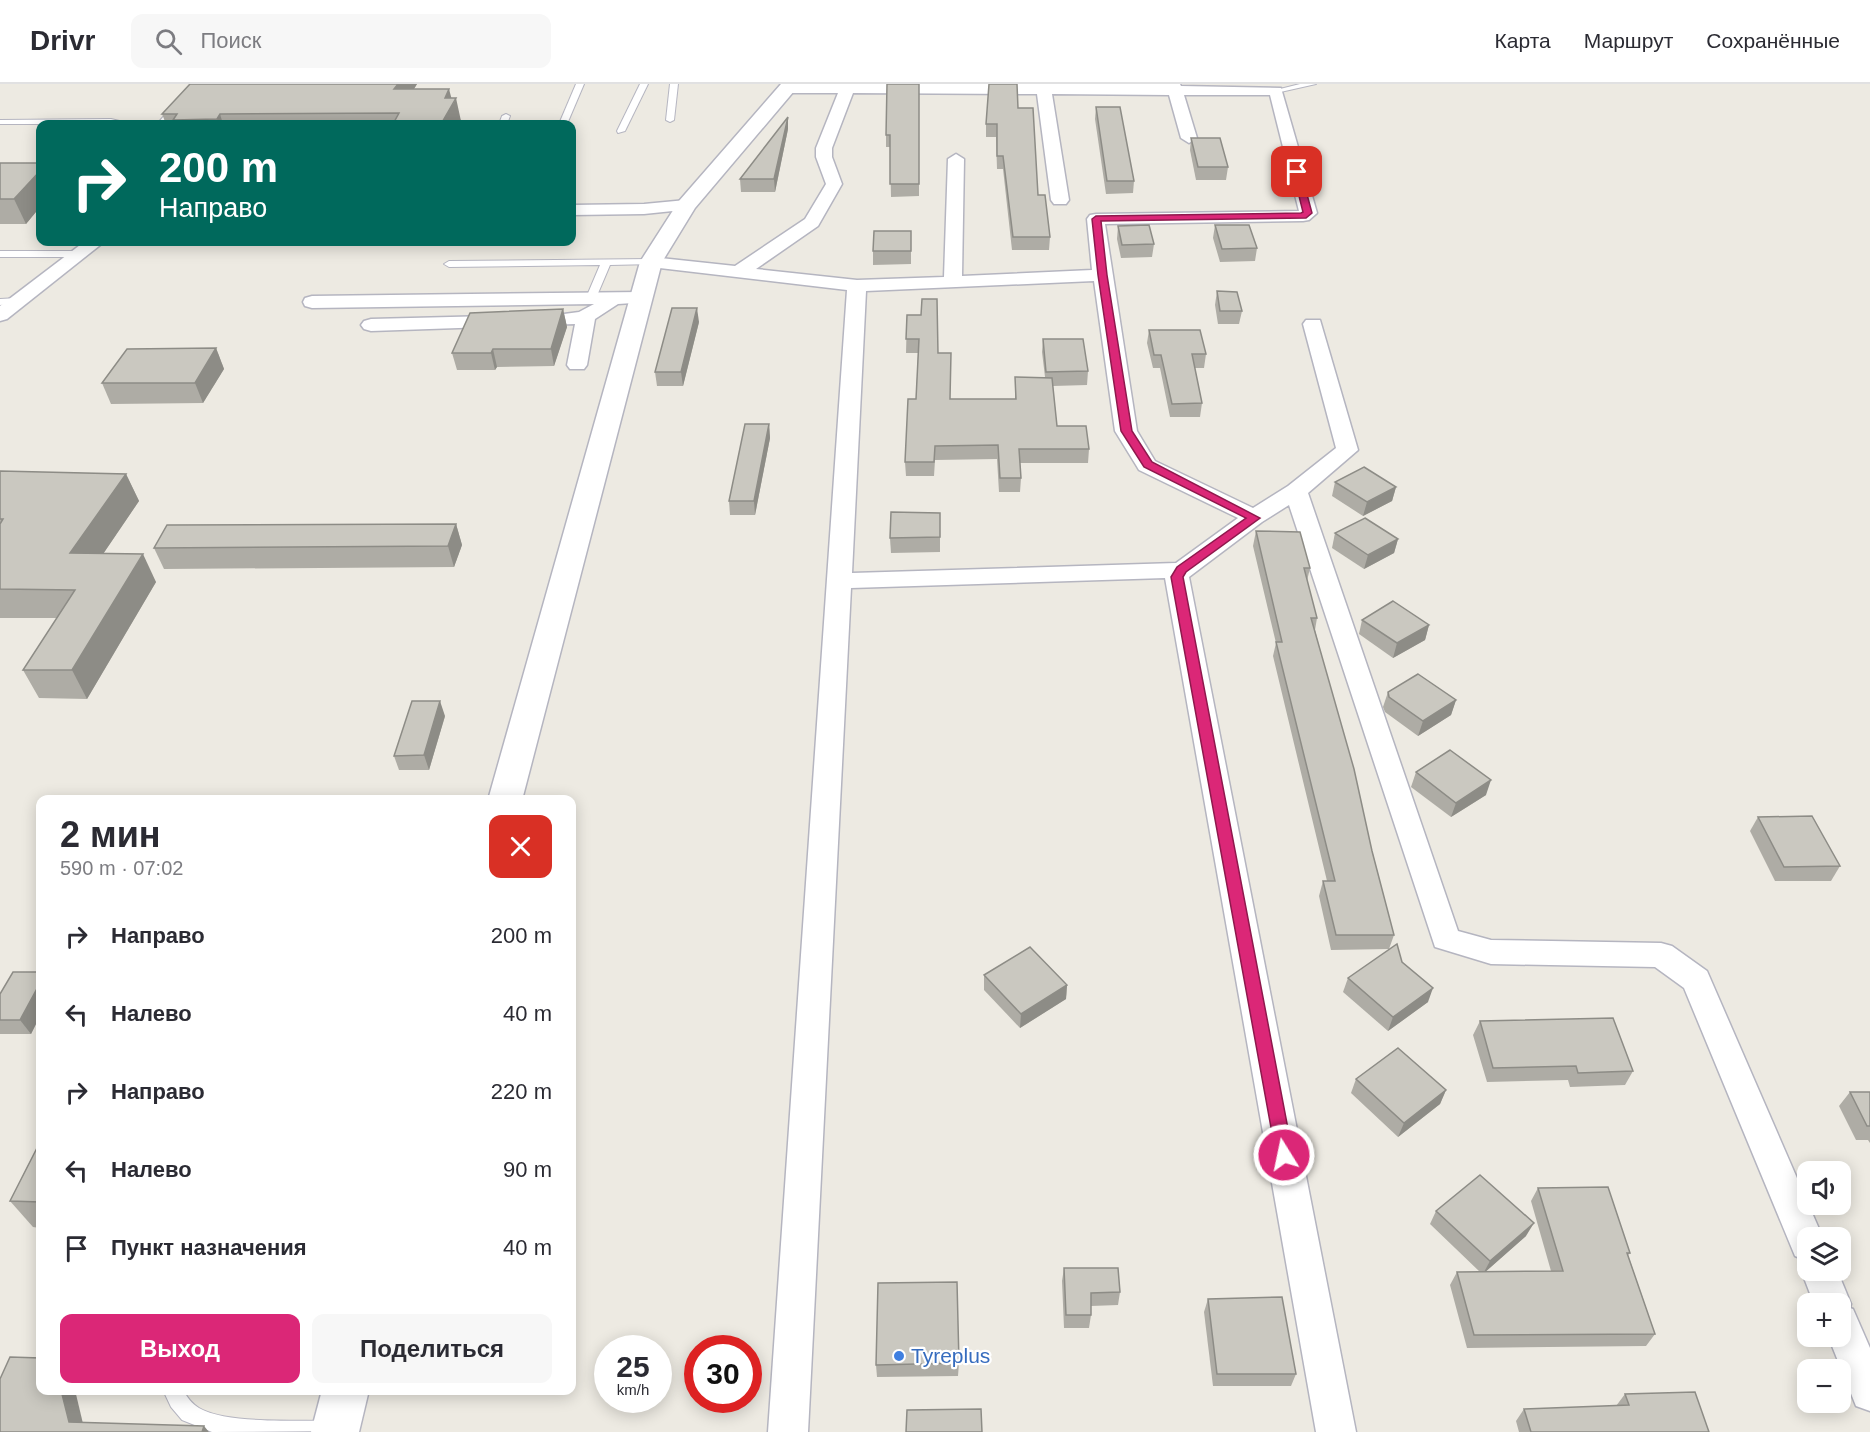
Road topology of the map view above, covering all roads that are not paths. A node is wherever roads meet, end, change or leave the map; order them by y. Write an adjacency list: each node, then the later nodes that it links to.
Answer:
1 (196, 84): 14 (lane)
2 (580, 84): 16 (lane)
3 (644, 84): 20 (lane)
4 (674, 84): 17 (lane)
5 (1312, 84): 12 (lane)
6 (790, 86): 10 (street); 24 (street)
7 (933, 86): 8 (street); 10 (street)
8 (1017, 87): 11 (street)
9 (1174, 87): 11 (street); 12 (street); 21 (street)
10 (847, 88): 32 (street)
11 (1044, 89): 23 (street)
12 (1276, 91): 33 (street)
13 (506, 116): 15 (lane)
14 (164, 120)
15 (504, 120)
16 (565, 120)
17 (670, 120)
18 (0, 122): 19 (lane)
19 (36, 122)
20 (621, 131)
21 (1189, 138)
22 (956, 159): 35 (street)
23 (1060, 200)
24 (686, 205): 25 (street); 29 (street)
25 (576, 210)
26 (89, 246): 28 (street)
27 (0, 254): 28 (lane)
28 (78, 254): 37 (street)
29 (651, 262): 30 (lane); 32 (street); 36 (street)
30 (606, 263): 31 (lane); 39 (lane)
31 (449, 264)
32 (744, 268): 34 (street); 34 (street)
33 (1102, 275): 35 (street); 45 (street)
34 (846, 278): 35 (street); 47 (street)
35 (953, 281)
36 (641, 298): 39 (street); 48 (street)
37 (9, 301): 40 (street)
38 (312, 302): 39 (street)
39 (588, 308): 42 (street); 43 (street)
40 (0, 315)
41 (1313, 324): 44 (street)
42 (371, 326)
43 (577, 365)
44 (1296, 491): 45 (street); 49 (street)
45 (1254, 518): 46 (street)
46 (1182, 570): 47 (street); 56 (street)
47 (839, 581): 55 (street)
48 (507, 795)
49 (1801, 1227)
50 (1851, 1347): 51 (street)
51 (1870, 1392)
52 (176, 1395): 54 (lane)
53 (345, 1395): 54 (street)
54 (335, 1432)
55 (788, 1432)
56 (1336, 1432)

